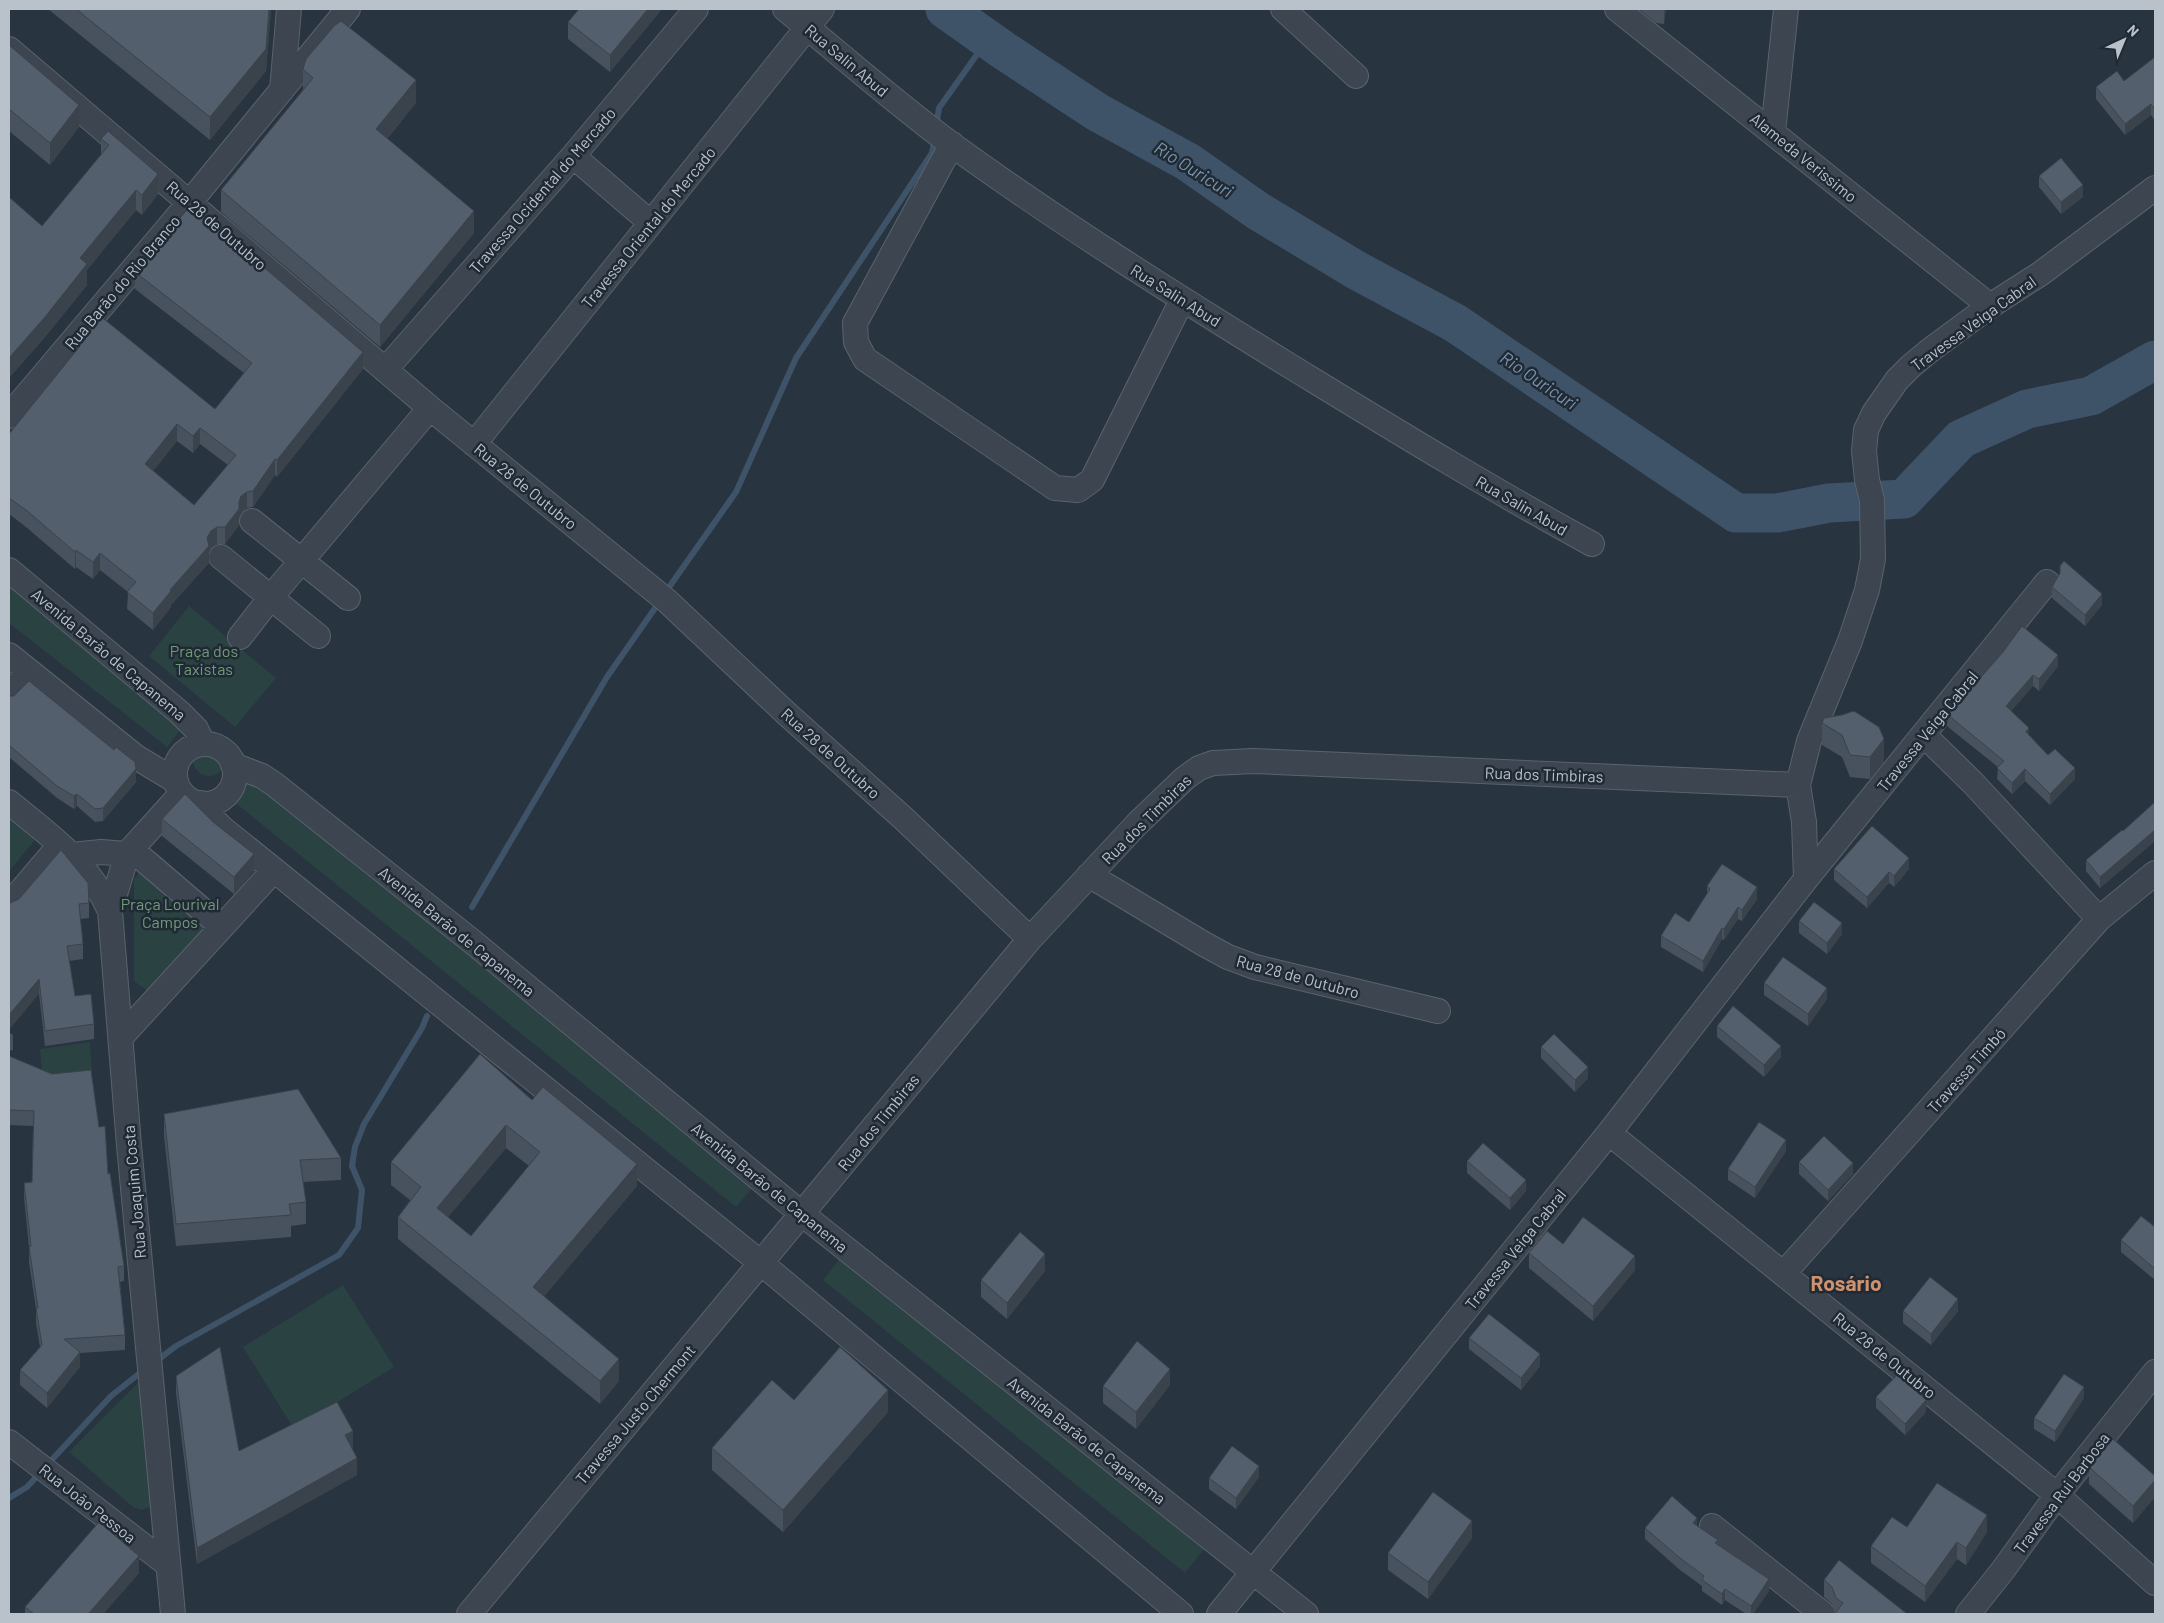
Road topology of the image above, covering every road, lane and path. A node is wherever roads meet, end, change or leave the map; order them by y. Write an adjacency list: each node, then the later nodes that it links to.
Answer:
1 (289, 9): 12 (street)
2 (348, 9): 12 (street, Rua Barão do Rio Branco)
3 (696, 9): 15 (street, Travessa Ocidental do Mercado)
4 (785, 9): 9 (street, Rua Salin Abud)
5 (822, 9): 9 (street, Travessa Oriental do Mercado)
6 (1284, 9): 11 (street)
7 (1617, 9): 13 (street, Alameda Verissimo)
8 (1786, 9): 13 (street)
9 (807, 28): 14 (street, Rua Salin Abud); 18 (street, Travessa Oriental do Mercado)
10 (9, 49): 17 (street, Rua 28 de Outubro)
11 (1356, 76)
12 (282, 90): 17 (street, Rua Barão do Rio Branco)
13 (1773, 132): 20 (street, Alameda Verissimo)
14 (952, 144): 19 (street, Rua Salin Abud); 19 (street)
15 (573, 156): 18 (street); 21 (street, Travessa Ocidental do Mercado)
16 (2155, 188): 20 (street, Travessa Veiga Cabral)
17 (190, 202): 21 (street, Rua 28 de Outubro); 23 (street, Rua Barão do Rio Branco)
18 (651, 223): 24 (street, Travessa Oriental do Mercado)
19 (1182, 300): 26 (street, Rua Salin Abud)
20 (1990, 306): 41 (street, Travessa Veiga Cabral)
21 (385, 370): 22 (street, Rua 28 de Outubro)
22 (430, 408): 24 (street, Rua 28 de Outubro); 28 (street)
23 (9, 416)
24 (474, 444): 54 (street, Rua 28 de Outubro)
25 (252, 520): 28 (street)
26 (1592, 544)
27 (221, 556): 31 (street)
28 (302, 560): 31 (street); 32 (street)
29 (9, 570): 39 (street, Avenida Barão de Capanema)
30 (2047, 582): 38 (street, Travessa Veiga Cabral)
31 (271, 597): 33 (street); 34 (street)
32 (348, 598)
33 (318, 636)
34 (240, 637)
35 (9, 655): 36 (street)
36 (29, 672): 37 (street); 42 (street)
37 (9, 695)
38 (1924, 735): 49 (street, Travessa Veiga Cabral); 52 (street)
39 (203, 743): 40 (street); 42 (street)
40 (233, 765): 42 (street); 58 (street, Avenida Barão de Capanema)
41 (1798, 785): 48 (street, Rua dos Timbiras); 49 (street, Travessa Veiga Cabral)
42 (186, 792): 45 (street, Rua Joaquim Costa); 46 (street)
43 (9, 802): 44 (street)
44 (66, 850): 45 (street); 50 (street); 51 (street)
45 (129, 851): 51 (street, Rua Joaquim Costa); 53 (street)
46 (274, 870): 53 (street); 59 (street)
47 (2155, 873): 52 (street, Travessa Timbó)
48 (1089, 876): 54 (street, Rua dos Timbiras); 55 (street, Rua 28 de Outubro)
49 (1806, 879): 57 (street, Travessa Veiga Cabral)
50 (9, 905)
51 (110, 910): 56 (street, Rua Joaquim Costa)
52 (2099, 919): 60 (street, Travessa Timbó)
53 (221, 926): 56 (street)
54 (1030, 939): 58 (street, Rua dos Timbiras)
55 (1438, 1010)
56 (121, 1036): 65 (street, Rua Joaquim Costa)
57 (1610, 1133): 60 (street, Rua 28 de Outubro); 66 (street, Travessa Veiga Cabral)
58 (802, 1214): 59 (street, Travessa Justo Chermont); 66 (street, Avenida Barão de Capanema)
59 (761, 1263): 69 (street, Travessa Justo Chermont); 70 (street)
60 (1784, 1273): 63 (street, Rua 28 de Outubro)
61 (2155, 1372): 63 (street, Travessa Rui Barbosa)
62 (9, 1442): 65 (street, Rua João Pessoa)
63 (2057, 1495): 67 (street, Rua 28 de Outubro); 74 (street, Travessa Rui Barbosa)
64 (1712, 1526): 73 (street)
65 (167, 1564): 68 (street, Rua Joaquim Costa)
66 (1254, 1572): 71 (street, Travessa Veiga Cabral); 72 (street, Avenida Barão de Capanema)
67 (2155, 1583)
68 (173, 1614)
69 (469, 1614)
70 (1181, 1614)
71 (1219, 1614)
72 (1306, 1614)
73 (1823, 1614)
74 (1968, 1614)

